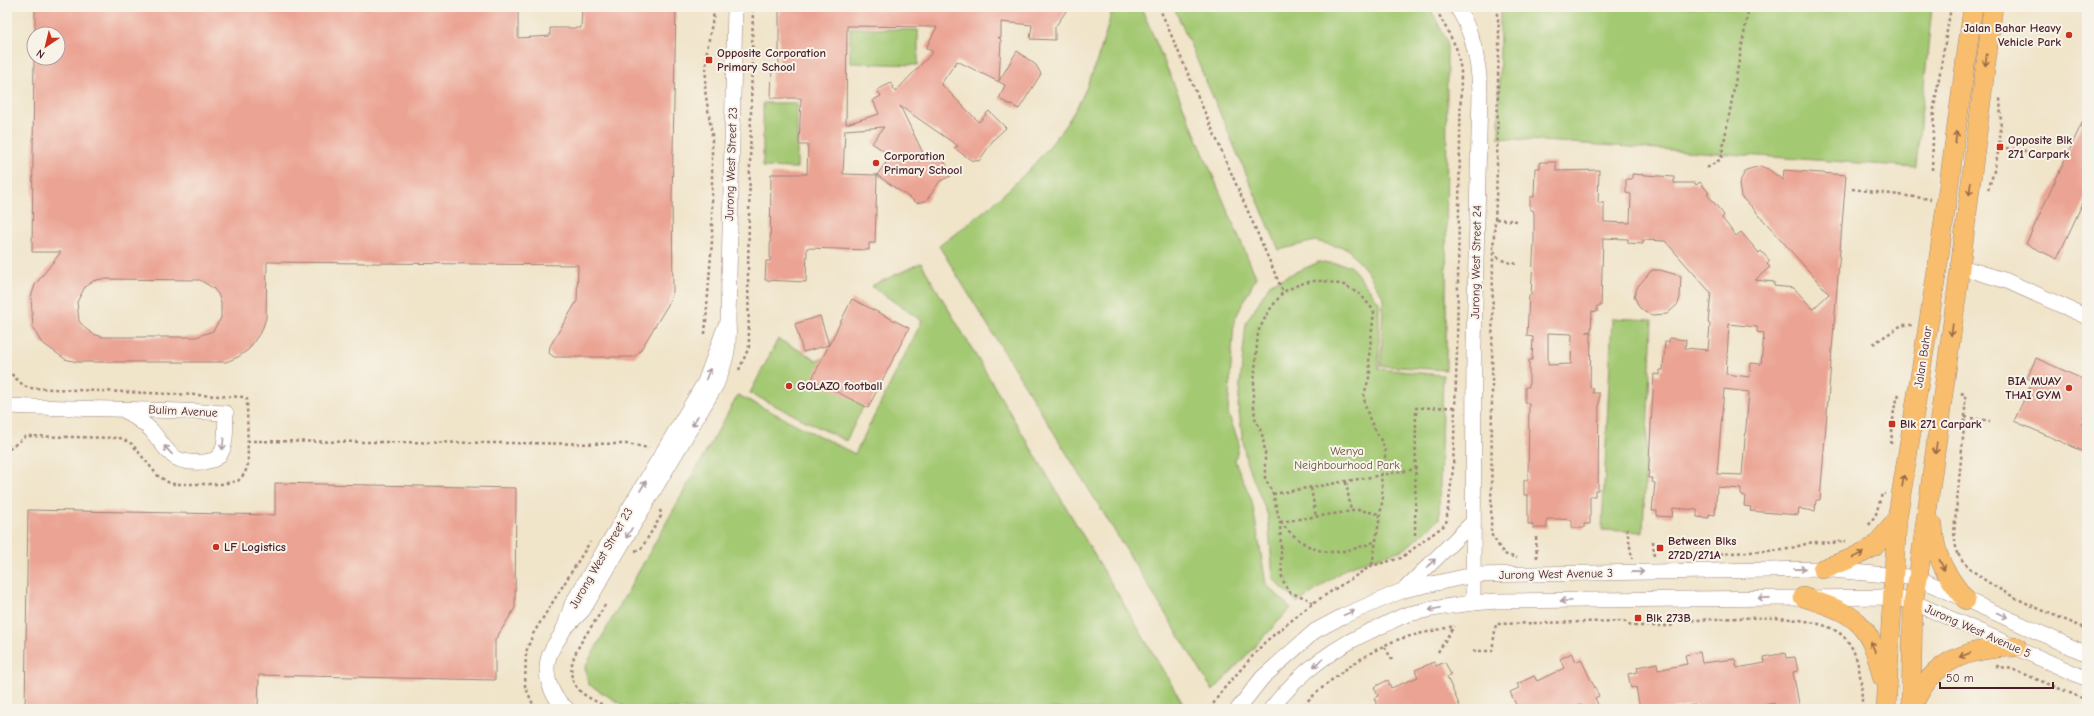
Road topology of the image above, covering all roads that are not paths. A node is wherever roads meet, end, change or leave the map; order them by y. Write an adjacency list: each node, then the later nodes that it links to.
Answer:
1 (734, 7): 28 (street, Jurong West Street 23)
2 (1457, 7): 13 (street, Jurong West Street 24)
3 (1973, 7): 7 (main road, Jalan Bahar, one-way to 3)
4 (1993, 7): 5 (main road, Jalan Bahar, one-way to 5)
5 (1960, 267): 6 (main road, Jalan Bahar); 8 (street)
6 (1957, 292): 7 (main road); 11 (main road, Jalan Bahar, one-way to 11)
7 (1932, 301): 12 (main road, Jalan Bahar, one-way to 7)
8 (2087, 317)
9 (7, 406): 10 (street, Bulim Avenue)
10 (124, 410): 10 (street, Bulim Avenue, one-way to 10)
11 (1931, 486): 17 (main road, Jalan Bahar); 21 (main road, one-way to 21)
12 (1897, 520): 14 (main road, one-way to 12); 16 (main road, Jalan Bahar)
13 (1473, 522): 15 (street, Jurong West Street 24); 18 (street, one-way to 13)
14 (1822, 569): 15 (street, Jurong West Avenue 3, one-way to 14); 16 (street, Jurong West Avenue 3)
15 (1473, 574): 18 (street, Jurong West Avenue 3); 23 (street, Jurong West Street 24)
16 (1893, 575): 17 (street, Jurong West Avenue 3); 20 (main road, Jalan Bahar)
17 (1918, 578): 21 (street, Jurong West Avenue 5); 22 (main road, Jalan Bahar)
18 (1404, 590): 29 (street, Jurong West Avenue 3, one-way to 18)
19 (1804, 597): 20 (street); 23 (street, one-way to 23); 27 (main road, one-way to 19)
20 (1892, 597): 22 (street); 27 (main road, Jalan Bahar)
21 (1966, 600): 25 (street, Jurong West Avenue 5, one-way to 25)
22 (1913, 602): 24 (street, Jurong West Avenue 5); 31 (main road, Jalan Bahar)
23 (1473, 603): 30 (street, one-way to 30)
24 (2017, 647): 26 (street, Jurong West Avenue 5); 31 (main road, one-way to 31)
25 (2087, 654)
26 (2087, 679)
27 (1886, 704)
28 (567, 709)
29 (1238, 709)
30 (1271, 709)
31 (1911, 709)

